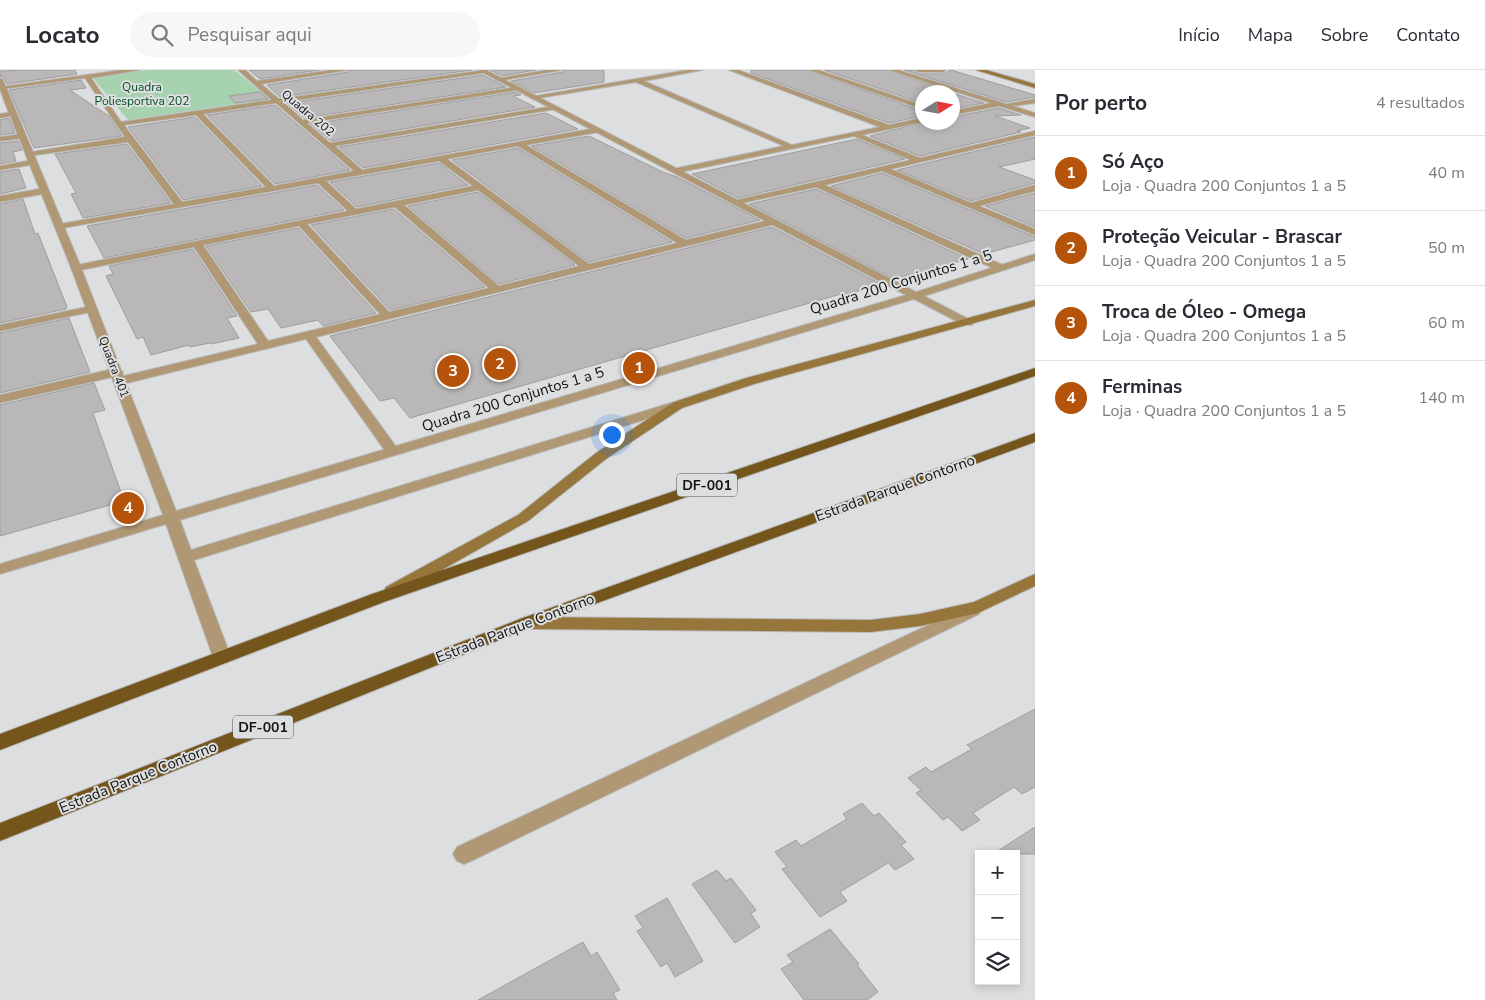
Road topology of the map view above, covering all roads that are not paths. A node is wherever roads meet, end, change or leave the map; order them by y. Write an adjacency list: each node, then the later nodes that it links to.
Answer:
1 (137, 70): 14 (street)
2 (241, 70): 20 (street, Quadra 202)
3 (346, 70): 13 (street)
4 (560, 70): 17 (street)
5 (694, 70): 18 (street)
6 (732, 70): 37 (street)
7 (812, 70): 27 (street)
8 (892, 70): 26 (street)
9 (918, 70): 10 (street)
10 (943, 70)
11 (979, 70): 15 (main road)
12 (482, 71): 17 (street); 24 (street)
13 (319, 72): 20 (street)
14 (87, 76): 19 (street); 36 (street)
15 (1001, 76): 16 (main road); 21 (main road)
16 (1030, 77)
17 (498, 79): 22 (street)
18 (637, 80): 23 (street); 46 (street)
19 (1, 83): 31 (street, Quadra 401)
20 (255, 83): 24 (street, Quadra 202)
21 (1035, 86)
22 (516, 89): 23 (street); 35 (street)
23 (533, 97): 28 (street)
24 (276, 101): 29 (street); 35 (street, Quadra 202)
25 (1035, 101): 26 (lane)
26 (1001, 104): 30 (street); 32 (street)
27 (915, 105)
28 (554, 108): 38 (street); 45 (street)
29 (198, 112): 36 (street); 57 (street)
30 (960, 112)
31 (14, 114): 33 (street); 41 (street, Quadra 401)
32 (1035, 115)
33 (0, 116)
34 (915, 121): 37 (street)
35 (302, 122): 45 (street, Quadra 202)
36 (119, 124): 43 (street)
37 (888, 127): 40 (street)
38 (596, 130): 44 (street); 52 (street)
39 (1035, 133): 49 (street)
40 (854, 134): 46 (street); 49 (street)
41 (22, 136): 42 (street); 47 (street, Quadra 401)
42 (0, 139)
43 (130, 139): 47 (street); 63 (street)
44 (519, 144): 48 (street); 71 (street)
45 (329, 146): 53 (street, Quadra 202)
46 (794, 148): 52 (street)
47 (32, 158): 50 (street); 59 (street, Quadra 401)
48 (440, 158): 53 (street); 56 (street)
49 (919, 160): 51 (street)
50 (0, 168)
51 (883, 169): 55 (street); 64 (street)
52 (676, 171): 61 (street)
53 (360, 173): 54 (street)
54 (320, 180): 57 (street); 65 (street)
55 (817, 184): 61 (street); 75 (street)
56 (481, 187): 62 (street); 74 (street)
57 (271, 188): 63 (street)
58 (1035, 188): 64 (street)
59 (44, 191): 60 (street); 68 (street, Quadra 401)
60 (0, 199)
61 (736, 203): 66 (street)
62 (397, 204): 65 (street); 76 (street)
63 (179, 205): 68 (street)
64 (972, 205): 69 (street)
65 (355, 213): 67 (street)
66 (773, 222): 71 (street); 77 (street)
67 (301, 223): 70 (street); 80 (street)
68 (60, 227): 73 (street, Quadra 401)
69 (1035, 232)
70 (197, 244): 73 (street); 84 (street)
71 (686, 244): 74 (street)
72 (1035, 257): 75 (street, Quadra 200 Conjuntos 1 a 5)
73 (76, 268): 79 (street, Quadra 401)
74 (588, 268): 76 (street)
75 (1000, 268): 77 (street, Quadra 200 Conjuntos 1 a 5)
76 (498, 290): 80 (street)
77 (913, 296): 81 (street); 90 (street, Quadra 200 Conjuntos 1 a 5)
78 (1035, 303): 81 (main road)
79 (92, 309): 82 (street); 86 (street, Quadra 401)
80 (387, 316): 83 (street)
81 (968, 323): 88 (main road)
82 (0, 328)
83 (309, 335): 84 (street); 90 (street)
84 (265, 345): 86 (street)
85 (1035, 372): 95 (highway, DF-001)
86 (118, 376): 87 (street); 91 (street, Quadra 401)
87 (0, 400)
88 (678, 405): 92 (street); 95 (main road)
89 (1035, 437): 97 (highway, Estrada Parque Contorno / DF-001)
90 (393, 452): 91 (street, Quadra 200 Conjuntos 1 a 5)
91 (172, 518): 92 (street, Quadra 401); 93 (street, Quadra 200 Conjuntos 1 a 5)
92 (186, 556): 98 (street, Quadra 401)
93 (0, 570)
94 (1035, 579): 96 (main road)
95 (378, 598): 98 (highway, DF-001)
96 (978, 607): 97 (main road); 101 (street)
97 (526, 622): 100 (highway, Estrada Parque Contorno / DF-001)
98 (222, 657): 99 (highway, DF-001)
99 (0, 742)
100 (0, 832)
101 (464, 854)

